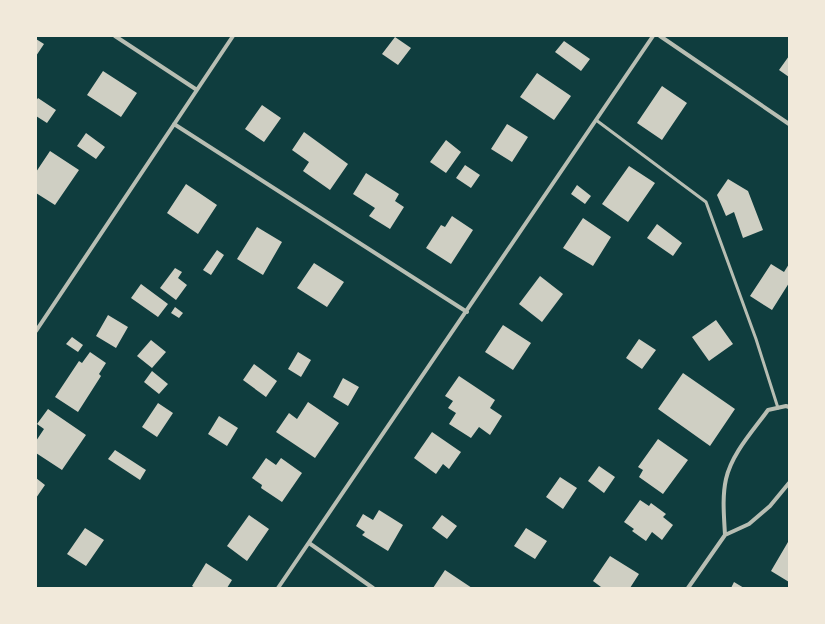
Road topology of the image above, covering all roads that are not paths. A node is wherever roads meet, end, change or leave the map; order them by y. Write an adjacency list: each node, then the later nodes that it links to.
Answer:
1 (115, 36): 5 (street)
2 (233, 36): 5 (street)
3 (653, 36): 6 (street)
4 (660, 36): 8 (street)
5 (197, 90): 7 (street)
6 (596, 120): 9 (street); 12 (lane)
7 (174, 124): 9 (street); 10 (street)
8 (789, 124)
9 (467, 312): 15 (street)
10 (36, 331)
11 (789, 407): 12 (street)
12 (778, 408): 14 (street)
13 (789, 483): 14 (street)
14 (725, 534): 18 (street)
15 (309, 543): 16 (street); 17 (street)
16 (278, 588)
17 (373, 588)
18 (688, 588)

